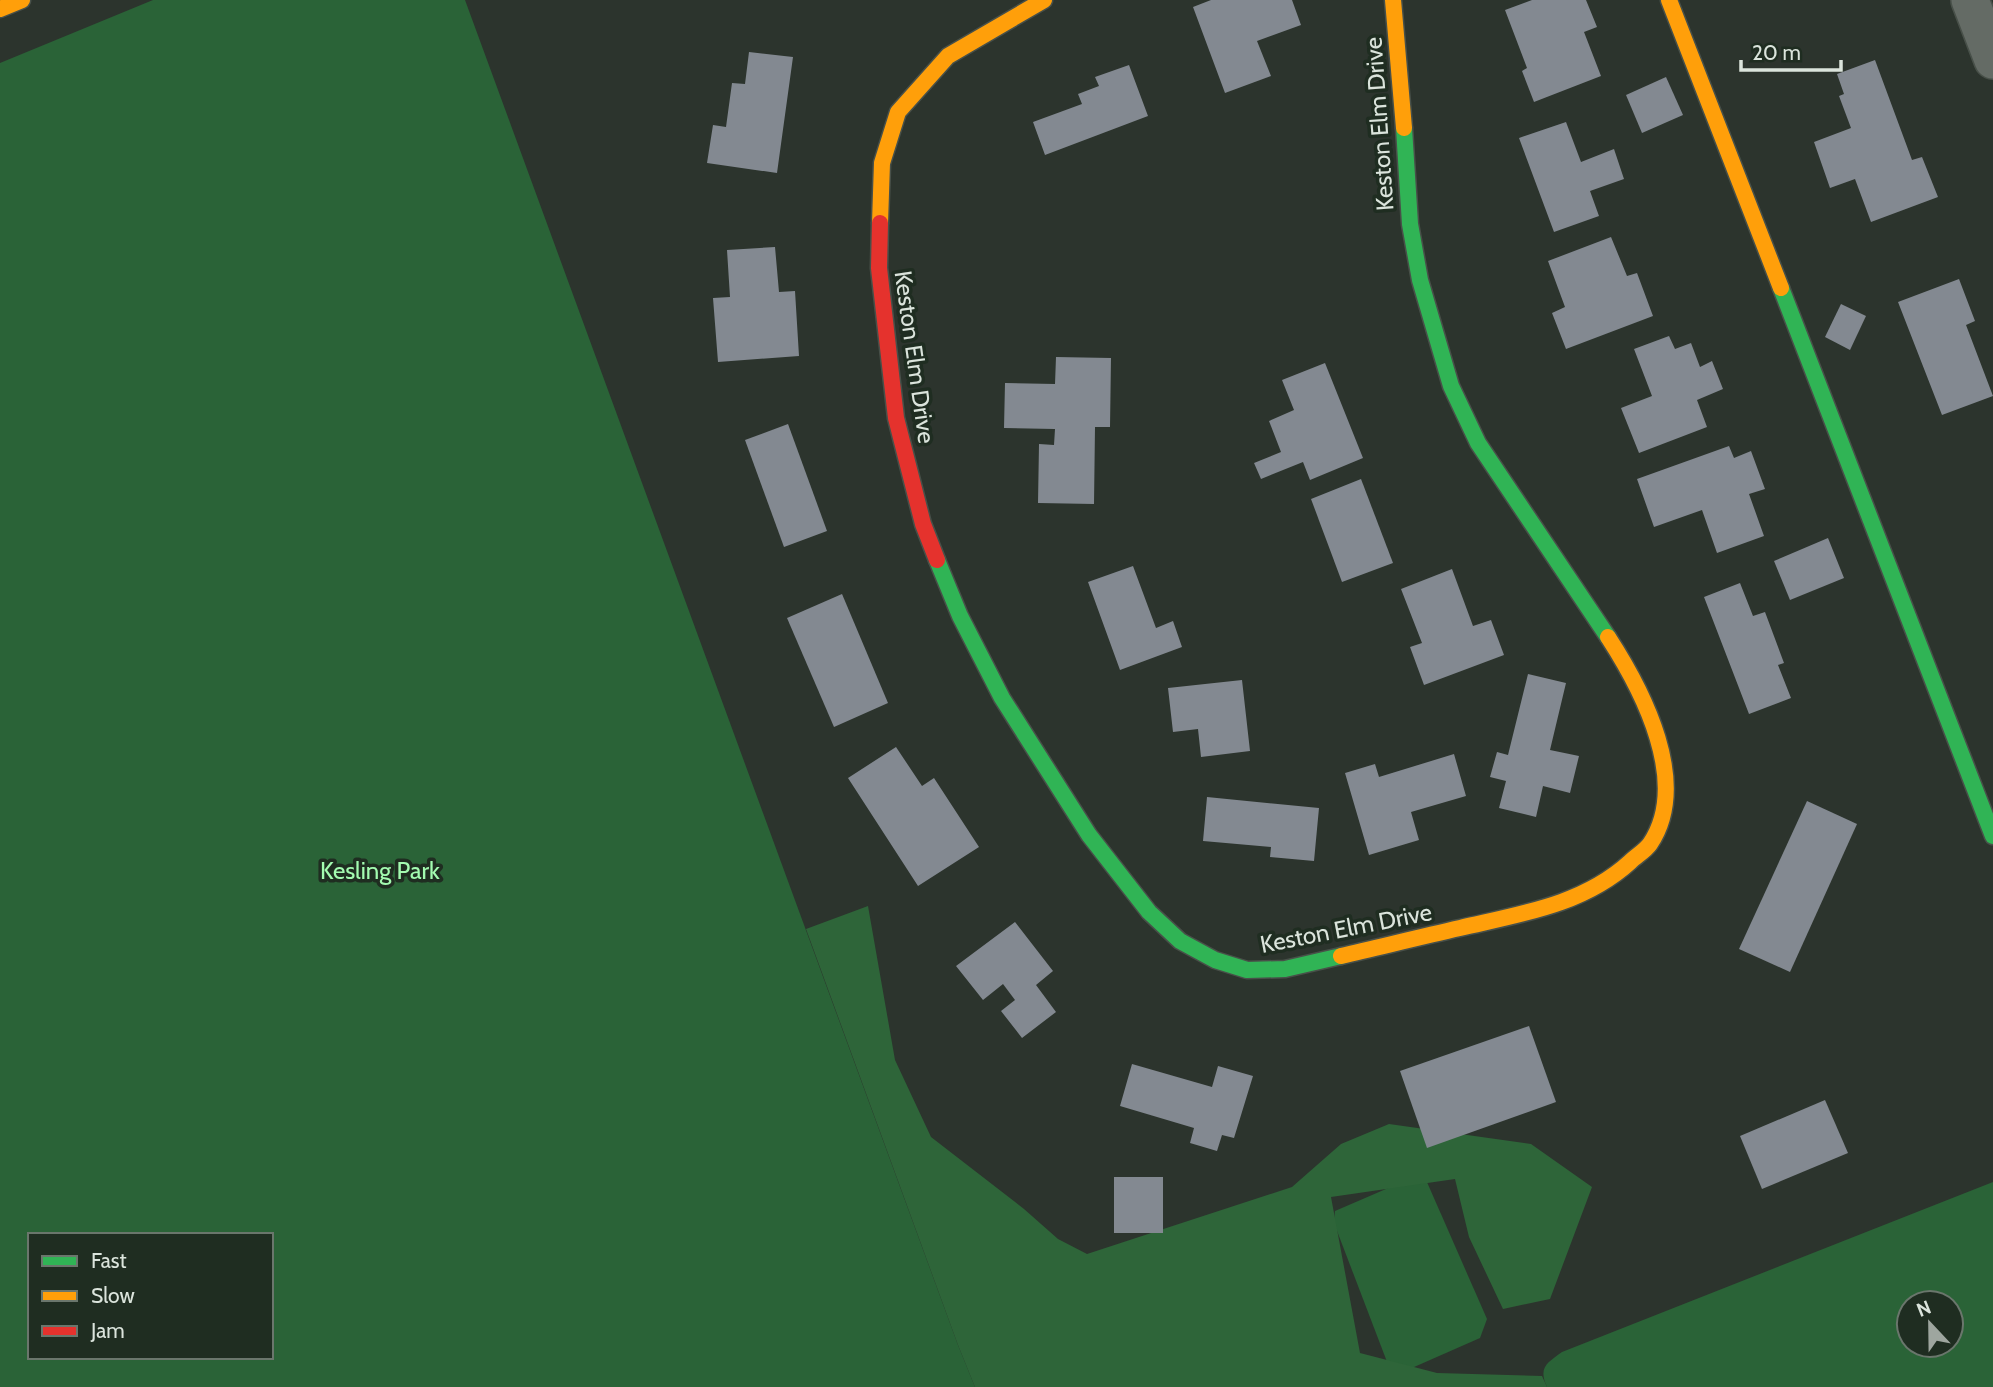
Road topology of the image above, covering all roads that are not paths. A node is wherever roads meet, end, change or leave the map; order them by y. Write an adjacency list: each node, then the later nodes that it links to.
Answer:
1 (22, 0): 6 (street)
2 (1044, 0): 3 (street, Keston Elm Drive)
3 (1393, 0)
4 (1668, 0): 8 (street)
5 (1970, 0): 7 (street)
6 (0, 9)
7 (1993, 60)
8 (1993, 836)

